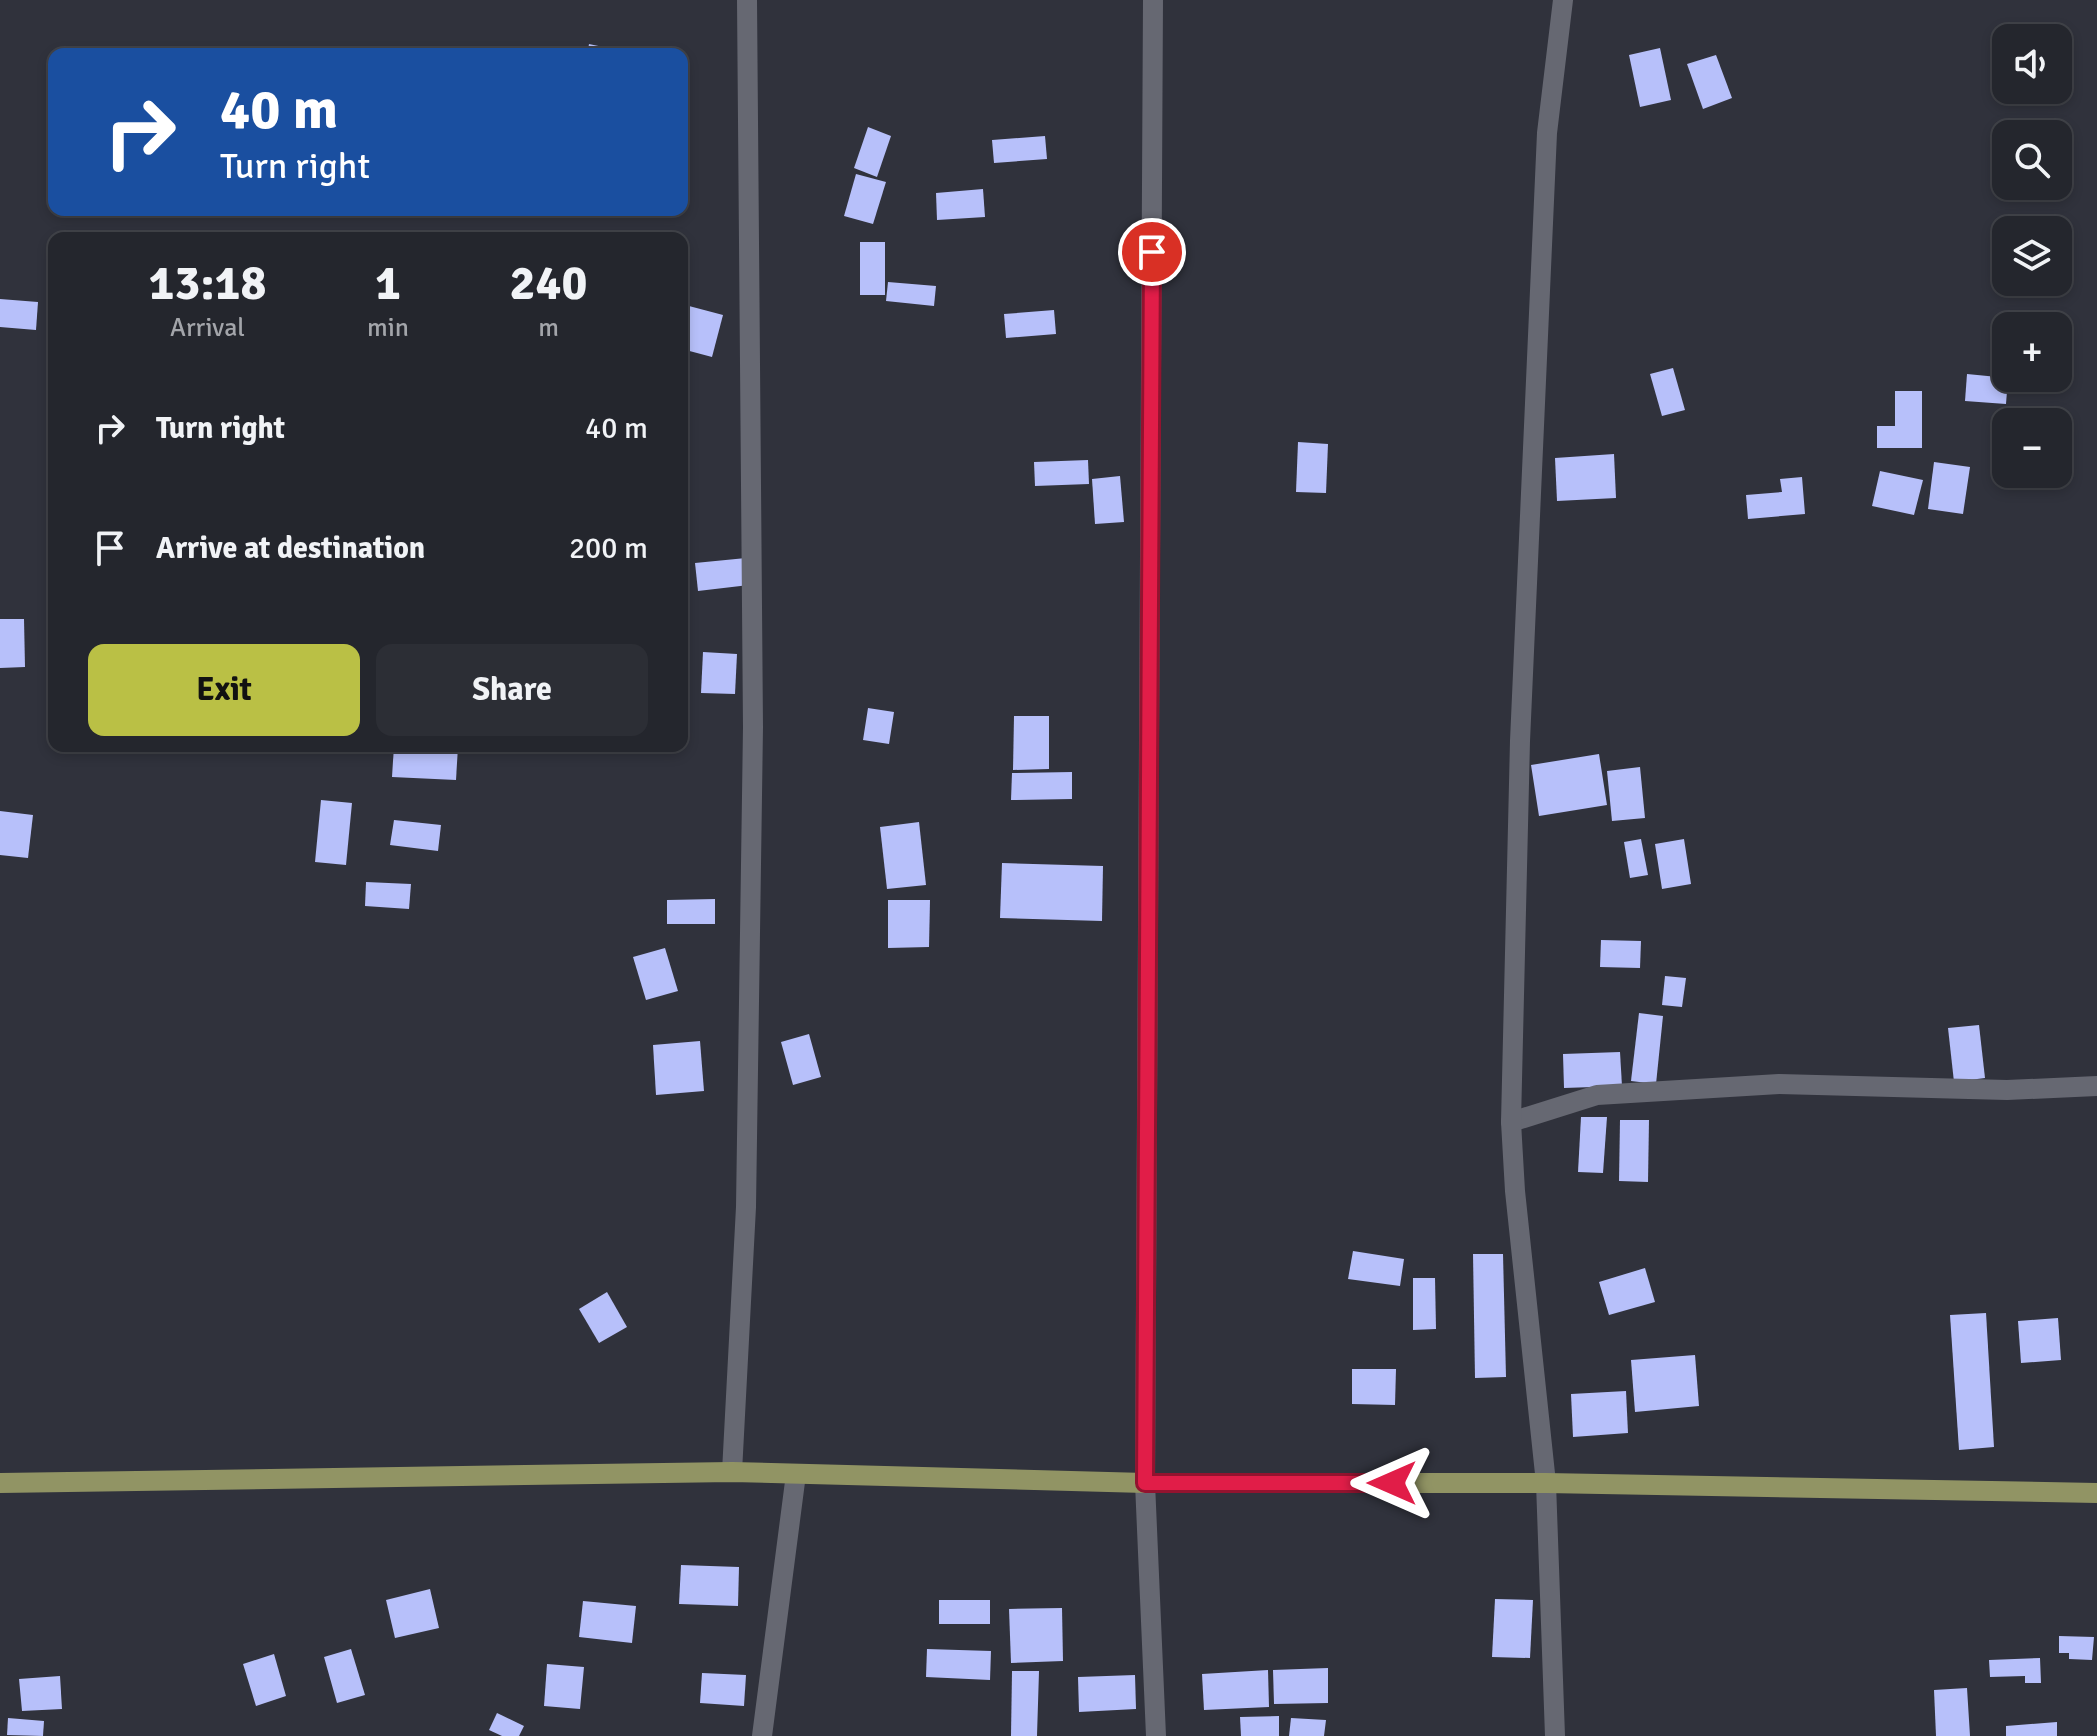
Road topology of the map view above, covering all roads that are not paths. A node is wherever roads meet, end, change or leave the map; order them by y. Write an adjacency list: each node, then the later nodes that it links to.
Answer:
1 (747, 0): 6 (street)
2 (1153, 0): 9 (street)
3 (1563, 0): 5 (street)
4 (2097, 1086): 5 (street)
5 (1511, 1122): 10 (street)
6 (732, 1472): 7 (main road); 8 (main road)
7 (796, 1474): 9 (main road); 12 (street)
8 (0, 1483)
9 (1145, 1483): 10 (main road); 13 (street)
10 (1546, 1483): 11 (main road); 14 (street)
11 (2097, 1493)
12 (762, 1736)
13 (1156, 1736)
14 (1555, 1736)

